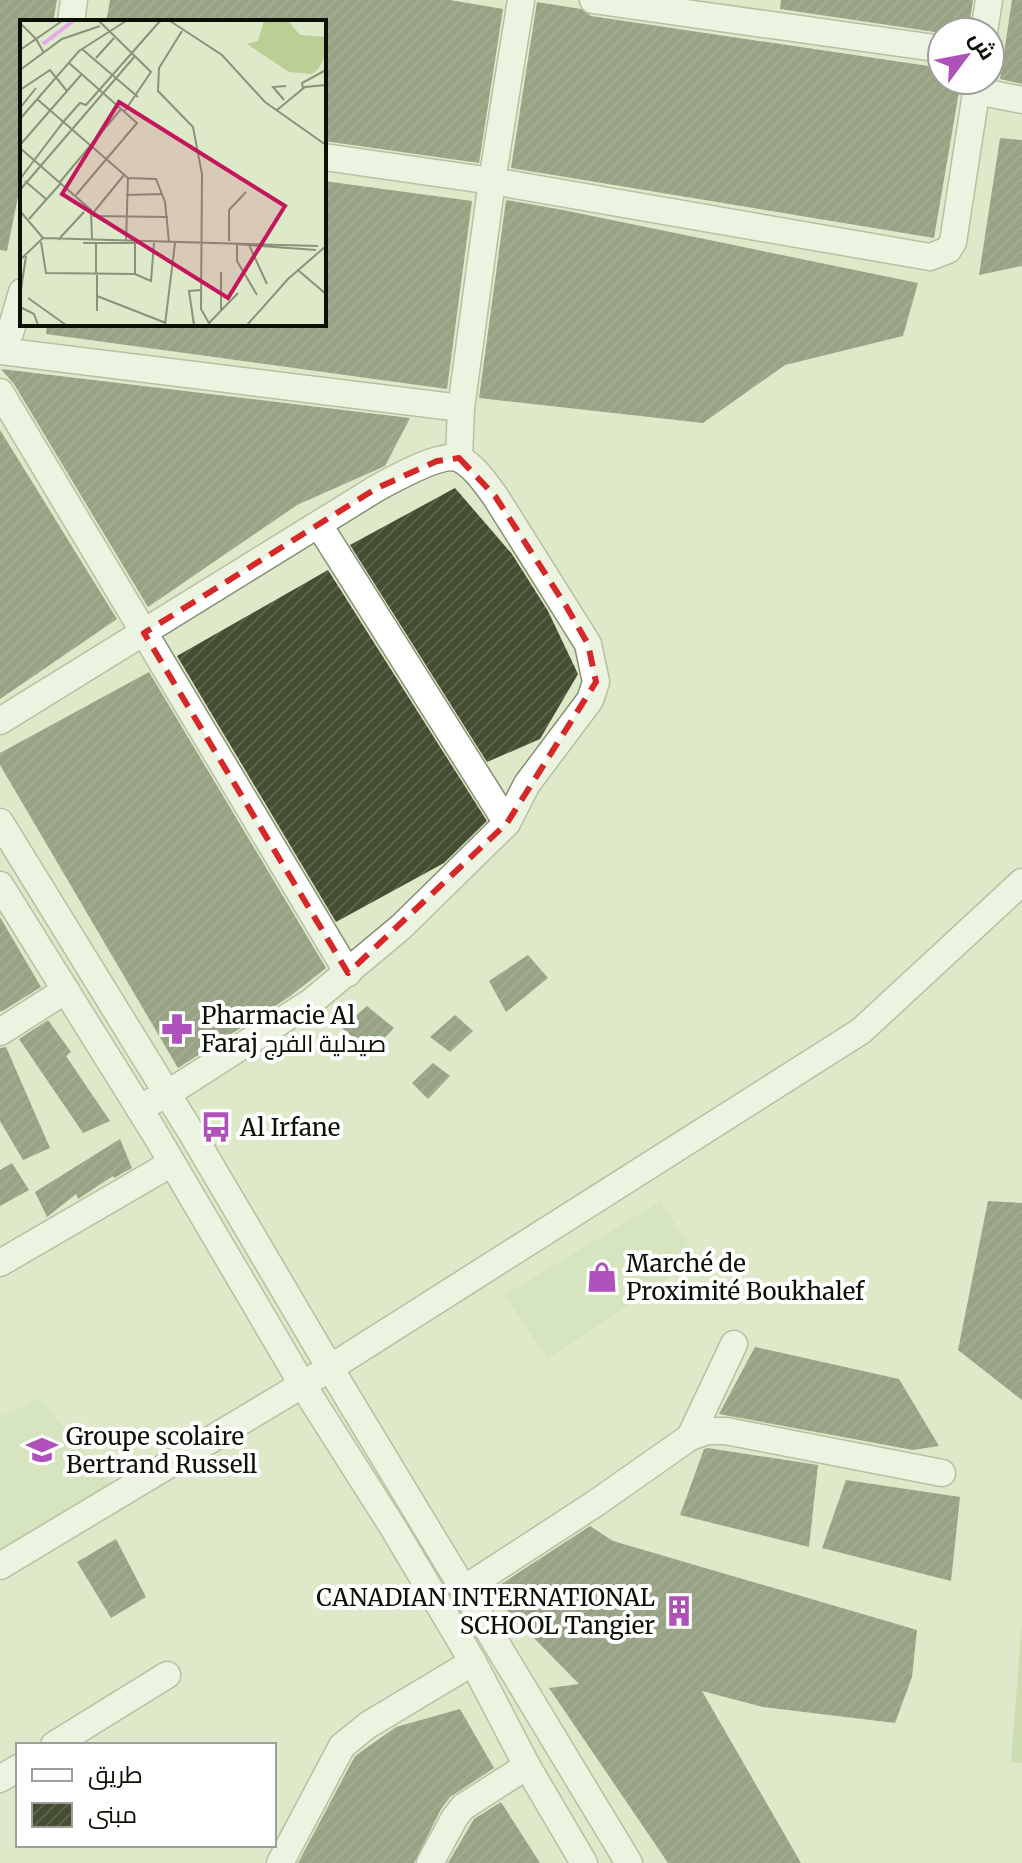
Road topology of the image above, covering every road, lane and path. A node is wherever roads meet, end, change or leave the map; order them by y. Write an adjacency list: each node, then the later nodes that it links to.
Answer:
1 (74, 0): 4 (street)
2 (521, 0): 8 (street)
3 (593, 0): 5 (street)
4 (71, 20)
5 (926, 47)
6 (975, 96): 8 (street)
7 (326, 157): 8 (street)
8 (492, 181): 12 (street)
9 (20, 299): 10 (street)
10 (0, 348): 12 (street)
11 (0, 392): 15 (street)
12 (461, 408): 13 (street)
13 (459, 458): 14 (street); 18 (street)
14 (319, 525): 15 (street); 18 (street)
15 (144, 633): 16 (street); 21 (street)
16 (0, 721)
17 (0, 822): 24 (street)
18 (507, 823): 21 (street)
19 (1022, 882): 29 (street)
20 (0, 885): 22 (street)
21 (348, 973): 24 (street)
22 (66, 990): 23 (street); 25 (street)
23 (0, 1032)
24 (167, 1094): 25 (street); 29 (street)
25 (139, 1108): 26 (street)
26 (172, 1163): 27 (street); 30 (street)
27 (0, 1263)
28 (734, 1344): 31 (street)
29 (330, 1368): 30 (street); 34 (street)
30 (302, 1384): 33 (street); 35 (street)
31 (690, 1437): 32 (street); 34 (street)
32 (942, 1473)
33 (0, 1566)
34 (464, 1589): 42 (street)
35 (473, 1662): 38 (street); 39 (street)
36 (167, 1675): 37 (street)
37 (57, 1743)
38 (527, 1766): 40 (street); 41 (street)
39 (280, 1863)
40 (430, 1863)
41 (584, 1863)
42 (629, 1863)

